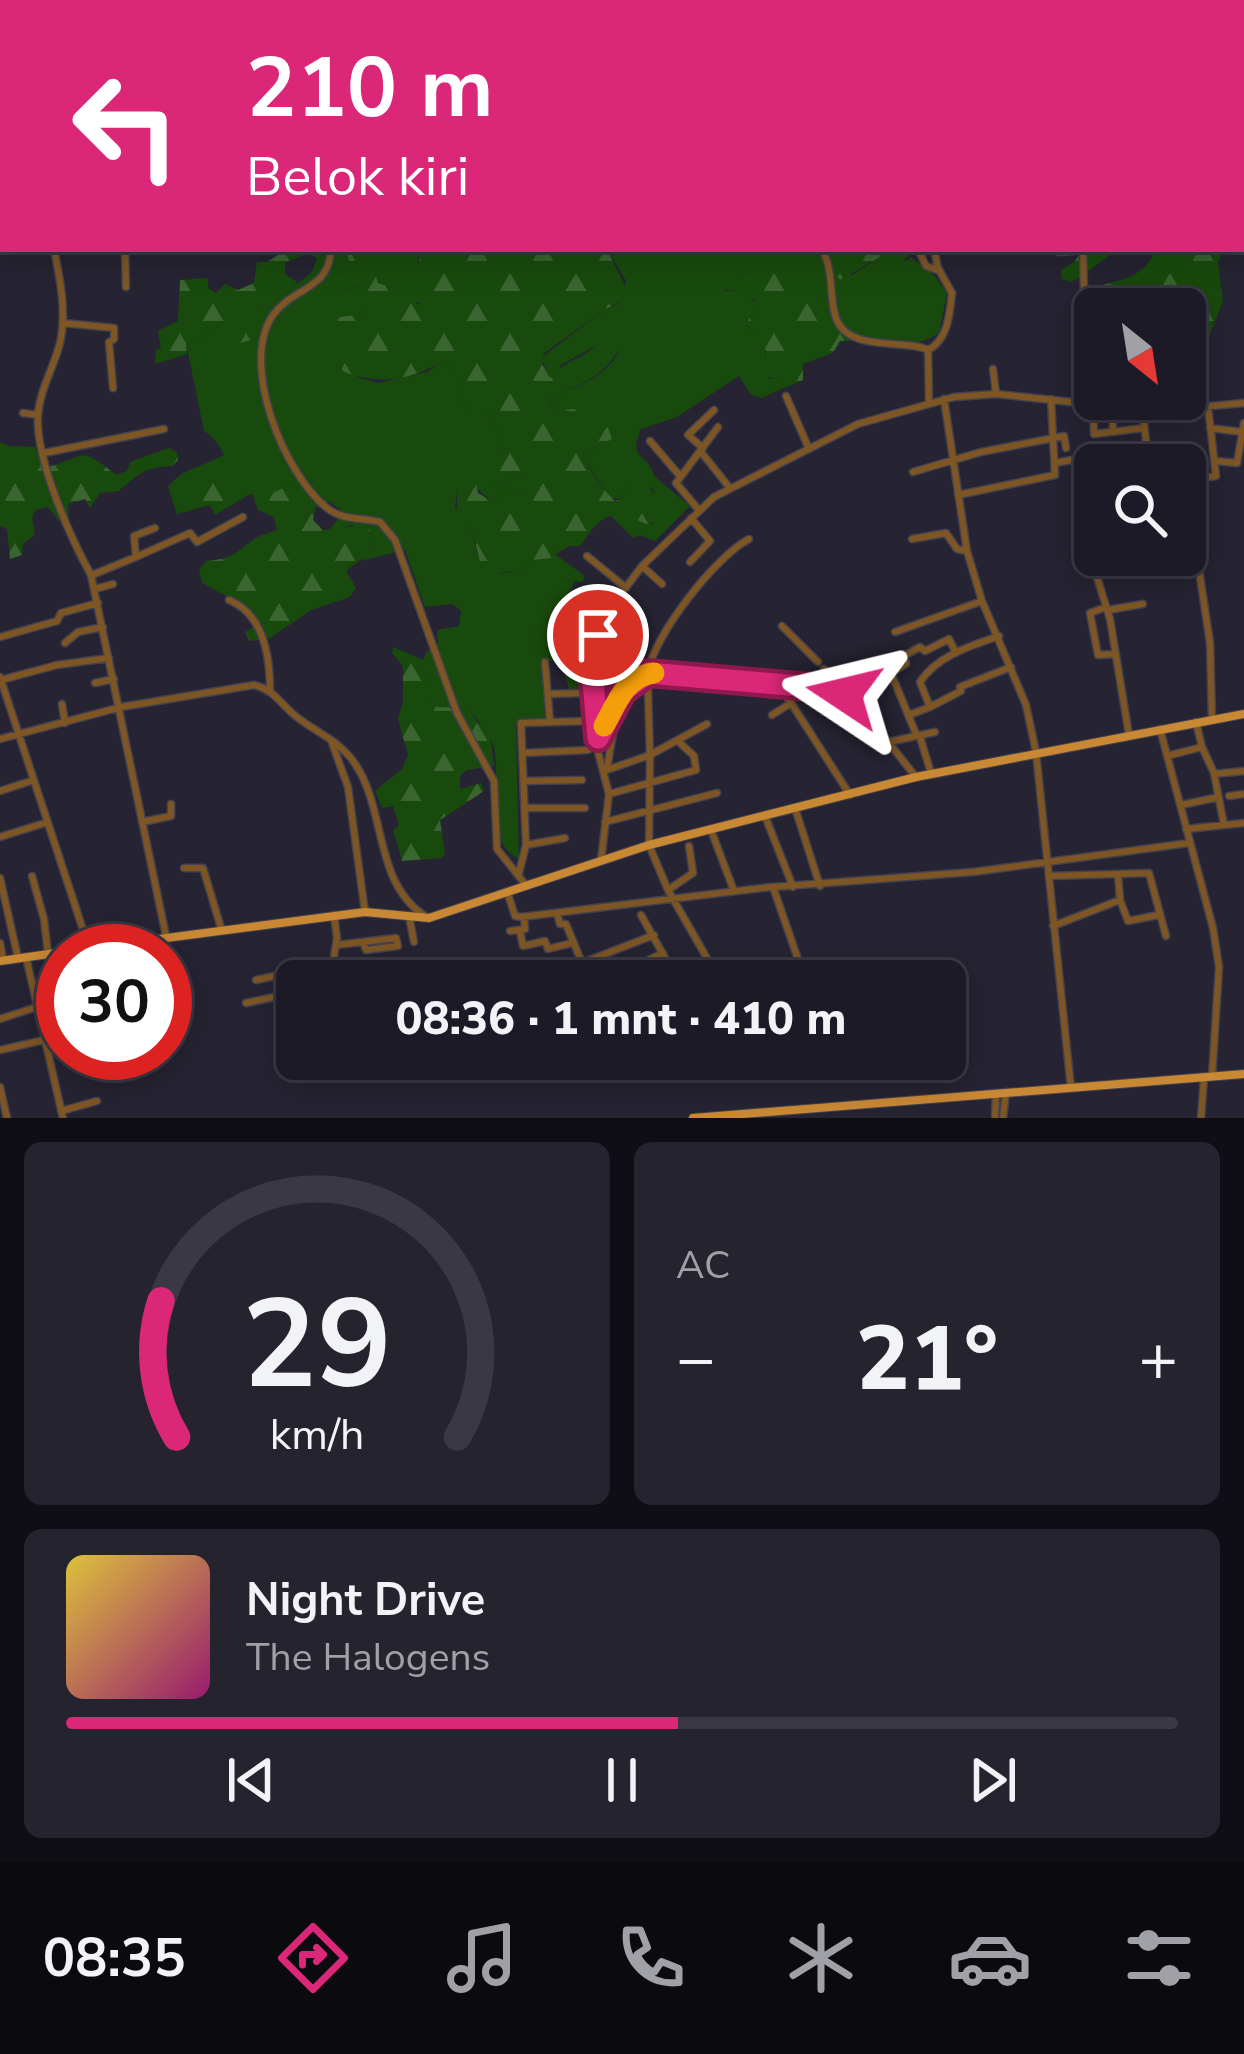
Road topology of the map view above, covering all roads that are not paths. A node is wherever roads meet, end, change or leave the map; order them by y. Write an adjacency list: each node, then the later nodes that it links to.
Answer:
1 (54, 252): 11 (street)
2 (125, 252): 9 (street)
3 (331, 252): 165 (street)
4 (823, 252): 12 (street)
5 (919, 252): 8 (street)
6 (935, 252): 8 (street)
7 (1082, 252): 10 (street)
8 (940, 271): 12 (street)
9 (126, 287)
10 (1084, 288)
11 (62, 323): 14 (street); 25 (street)
12 (928, 350): 19 (street)
13 (993, 369): 15 (street)
14 (113, 388)
15 (996, 394): 17 (street); 18 (street)
16 (786, 396): 40 (street)
17 (1051, 399): 20 (street); 36 (street)
18 (944, 400): 19 (street); 44 (street)
19 (929, 402): 40 (street)
20 (1074, 402)
21 (1244, 403): 22 (street)
22 (1208, 406): 31 (street)
23 (714, 410): 42 (street)
24 (22, 413): 25 (street)
25 (38, 415): 43 (street)
26 (1094, 420): 35 (street)
27 (1110, 420): 34 (street)
28 (1143, 420): 30 (street)
29 (718, 427): 42 (street)
30 (1144, 428): 34 (street); 39 (street)
31 (1210, 428): 32 (street); 46 (street)
32 (1243, 428): 46 (street)
33 (164, 429): 43 (street)
34 (1113, 431): 35 (street)
35 (1094, 434): 38 (street)
36 (1053, 438): 41 (street); 44 (street); 47 (street)
37 (650, 441): 49 (street)
38 (1096, 444)
39 (1146, 444)
40 (809, 448): 51 (street)
41 (1066, 448)
42 (702, 450): 49 (street); 51 (street)
43 (44, 453): 64 (street)
44 (954, 459): 48 (street); 52 (street)
45 (1074, 460): 47 (street)
46 (1216, 461): 50 (street)
47 (1054, 463): 52 (street)
48 (914, 472)
49 (680, 476): 53 (street)
50 (1206, 479)
51 (728, 487): 53 (street)
52 (958, 495): 59 (street)
53 (699, 510): 55 (street)
54 (243, 517): 61 (street)
55 (691, 518): 62 (street); 63 (street)
56 (155, 528): 61 (street)
57 (748, 539): 87 (street)
58 (912, 539): 59 (street)
59 (967, 551): 72 (street)
60 (586, 556): 69 (street)
61 (136, 557): 64 (street)
62 (690, 562)
63 (642, 566): 68 (street); 69 (street)
64 (91, 575): 70 (street)
65 (1097, 576): 75 (street)
66 (1200, 576): 104 (street)
67 (113, 584): 70 (street)
68 (662, 584)
69 (626, 587): 115 (street)
70 (95, 590): 73 (street)
71 (230, 600): 93 (street)
72 (982, 601): 78 (street); 79 (street)
73 (98, 603): 77 (street); 80 (street)
74 (1143, 604): 75 (street)
75 (1107, 609): 83 (street); 83 (street)
76 (782, 626): 92 (street)
77 (103, 627): 81 (street); 84 (street)
78 (895, 632)
79 (999, 636): 82 (street); 86 (street)
80 (0, 637)
81 (64, 644)
82 (956, 653): 98 (street); 102 (street)
83 (1116, 654): 112 (street)
84 (109, 658): 88 (street); 89 (street)
85 (545, 662): 95 (street)
86 (1011, 667): 98 (street); 122 (street)
87 (644, 674): 91 (street); 115 (street); 124 (street)
88 (0, 678): 113 (street)
89 (114, 679): 90 (street); 99 (street)
90 (95, 683)
91 (779, 684): 92 (street); 96 (street)
92 (822, 688): 119 (street)
93 (270, 690): 99 (street); 117 (street)
94 (581, 693): 95 (street)
95 (550, 694): 106 (street)
96 (790, 703): 101 (street); 139 (street)
97 (62, 704): 108 (street)
98 (930, 707): 102 (street)
99 (121, 710): 108 (street); 149 (street)
100 (616, 715): 126 (street)
101 (772, 715)
102 (909, 715): 114 (street)
103 (1244, 715): 104 (main road)
104 (1212, 720): 107 (main road)
105 (588, 721): 106 (street)
106 (550, 722): 123 (street)
107 (1196, 722): 110 (main road); 120 (street)
108 (65, 723): 113 (street)
109 (707, 724): 118 (street)
110 (1160, 729): 112 (main road); 125 (street)
111 (934, 732): 114 (street)
112 (1129, 735): 122 (main road)
113 (18, 736): 116 (street); 132 (street)
114 (918, 736): 119 (street); 128 (street)
115 (598, 738): 126 (street)
116 (0, 739)
117 (331, 740): 179 (street); 186 (street)
118 (680, 742): 124 (street); 134 (street)
119 (887, 742): 130 (street)
120 (1202, 747): 125 (street); 129 (street)
121 (588, 750): 123 (street)
122 (1036, 752): 128 (main road); 163 (street)
123 (524, 753): 133 (street)
124 (650, 755): 126 (street); 134 (street)
125 (1167, 756): 143 (street)
126 (606, 770): 136 (street)
127 (1244, 771): 129 (street)
128 (931, 773): 130 (main road)
129 (1214, 774): 141 (street)
130 (916, 777): 139 (main road)
131 (581, 780): 133 (street)
132 (32, 781): 135 (street); 151 (street)
133 (526, 781): 144 (street)
134 (651, 783): 136 (street); 147 (street)
135 (0, 791)
136 (609, 794): 150 (street)
137 (717, 794): 147 (street)
138 (1244, 794): 140 (street)
139 (850, 795): 146 (main road)
140 (1229, 796)
141 (1219, 797): 143 (street); 153 (street)
142 (171, 804): 149 (street)
143 (1180, 806): 155 (street)
144 (525, 808): 145 (street); 159 (street)
145 (585, 808)
146 (795, 808): 148 (main road); 171 (street)
147 (650, 812): 150 (street); 160 (street)
148 (765, 816): 154 (main road); 173 (street)
149 (142, 822): 189 (street)
150 (605, 822): 162 (street)
151 (45, 823): 156 (street); 188 (street)
152 (1244, 823): 153 (street)
153 (1224, 825): 155 (street)
154 (712, 830): 160 (main road); 176 (street)
155 (1186, 830): 158 (street)
156 (0, 837)
157 (565, 838): 159 (street)
158 (1189, 843): 163 (street); 221 (street)
159 (526, 844): 165 (street)
160 (649, 845): 162 (main road); 174 (street)
161 (688, 846): 174 (street)
162 (601, 860): 170 (main road)
163 (1047, 862): 168 (street); 171 (street)
164 (184, 868): 191 (street)
165 (519, 873): 170 (street)
166 (1118, 874): 168 (street); 178 (street); 183 (street)
167 (32, 876): 187 (street)
168 (1049, 876): 190 (street)
169 (0, 878): 204 (street)
170 (525, 884): 175 (main road)
171 (820, 886): 173 (street)
172 (772, 887): 173 (street); 176 (street); 210 (street)
173 (793, 887)
174 (668, 890): 177 (street)
175 (507, 891): 185 (street); 186 (main road)
176 (734, 891): 177 (street)
177 (674, 899): 180 (street); 209 (street)
178 (1120, 900): 183 (street); 190 (street)
179 (365, 912): 181 (main road); 184 (main road)
180 (557, 914): 185 (street); 200 (street)
181 (334, 915): 191 (main road); 201 (street)
182 (641, 915): 195 (street)
183 (1158, 915): 196 (street)
184 (410, 916): 186 (main road); 198 (street)
185 (524, 917): 193 (street)
186 (429, 918)
187 (45, 924)
188 (80, 924)
189 (163, 924)
190 (1053, 926): 224 (street)
191 (221, 928): 194 (main road)
192 (510, 931): 193 (street)
193 (520, 931): 200 (street)
194 (192, 932)
195 (653, 935): 200 (street); 202 (street)
196 (1166, 936)
197 (364, 941): 197 (street); 201 (street)
198 (414, 942)
199 (0, 943): 205 (street)
200 (572, 943)
201 (336, 945): 206 (street)
202 (663, 952): 207 (street); 208 (street)
203 (36, 956): 204 (main road)
204 (21, 958): 205 (main road); 215 (street)
205 (1, 960)
206 (333, 960)
207 (647, 960)
208 (667, 960)
209 (708, 960)
210 (798, 960)
211 (276, 976): 212 (street)
212 (256, 980)
213 (276, 997): 214 (street)
214 (246, 1003)
215 (36, 1004)
216 (36, 1007): 217 (street)
217 (0, 1019)
218 (36, 1042): 219 (street)
219 (0, 1050)
220 (1244, 1075): 221 (main road)
221 (1208, 1077): 224 (main road); 231 (street)
222 (54, 1080): 227 (street)
223 (0, 1087): 228 (street)
224 (1071, 1088): 225 (main road)
225 (1001, 1093): 229 (main road); 230 (street)
226 (97, 1101): 227 (street)
227 (62, 1114)
228 (7, 1118)
229 (693, 1118)
230 (999, 1118)
231 (1201, 1118)

